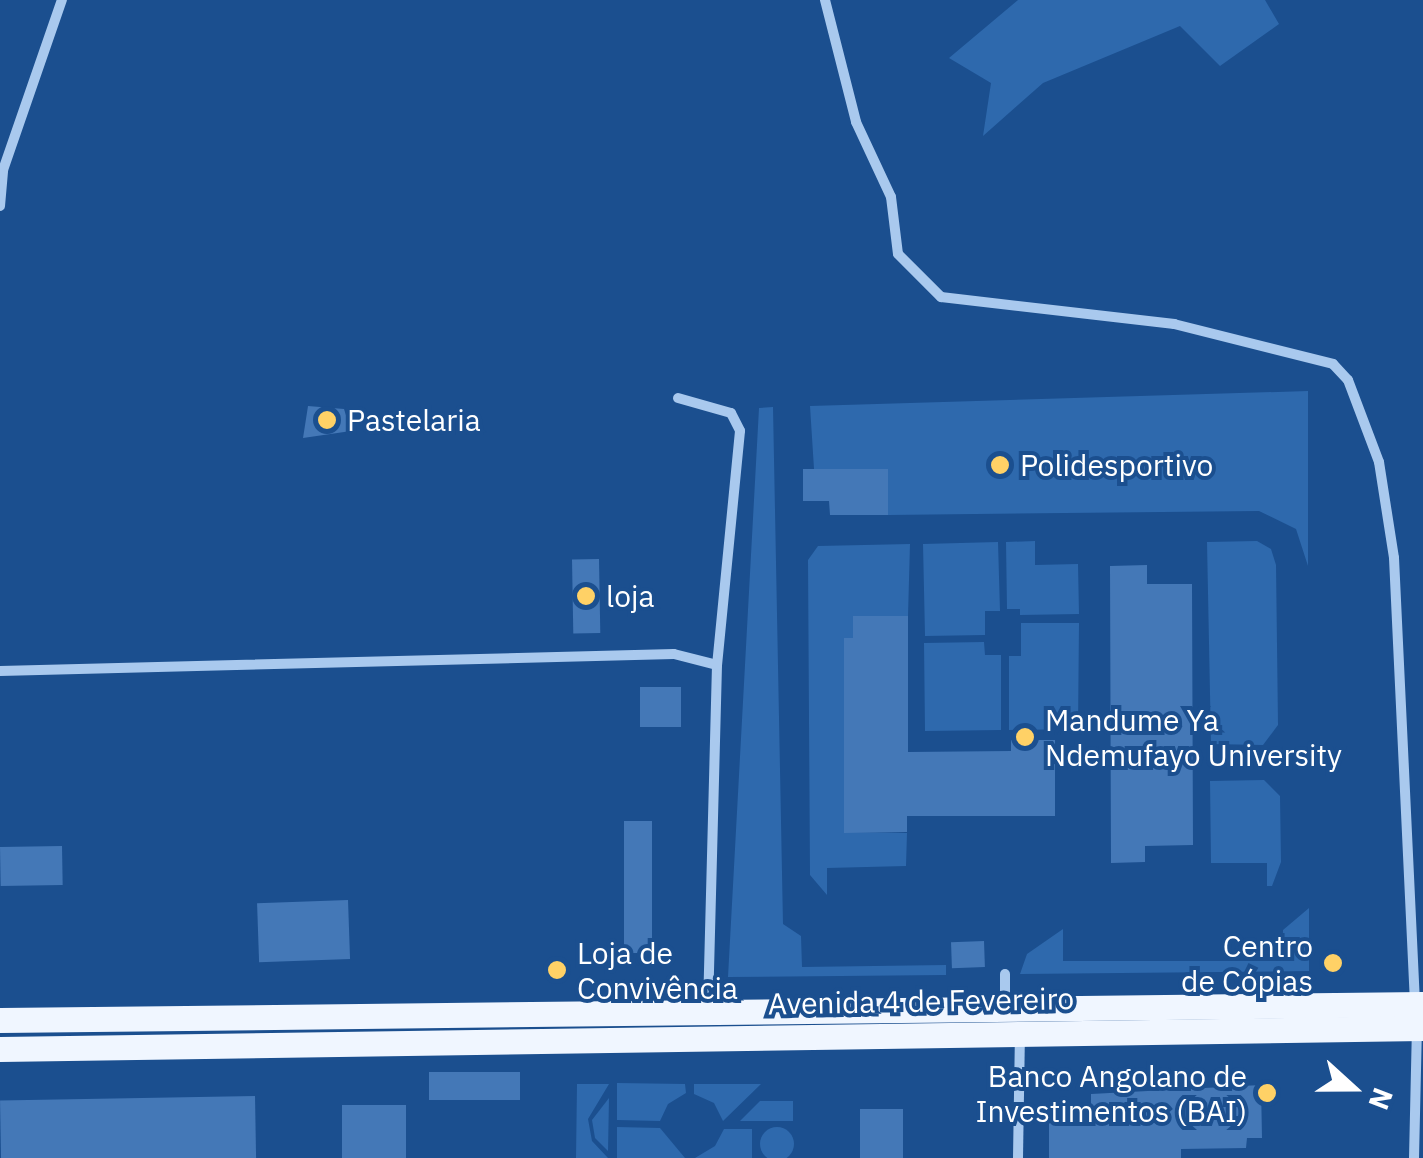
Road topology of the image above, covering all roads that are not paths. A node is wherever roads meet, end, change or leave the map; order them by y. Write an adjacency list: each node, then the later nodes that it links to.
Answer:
1 (62, 0): 3 (street)
2 (825, 0): 10 (street)
3 (0, 206)
4 (678, 398): 5 (street)
5 (717, 664): 6 (street); 9 (street)
6 (0, 671)
7 (1004, 974): 8 (street)
8 (1005, 1006): 9 (main road, Avenida 4 de Fevereiro); 10 (main road, Avenida 4 de Fevereiro)
9 (708, 1011): 11 (main road, Avenida 4 de Fevereiro)
10 (1419, 1016): 12 (main road, Avenida 4 de Fevereiro); 15 (street)
11 (0, 1020)
12 (1020, 1032): 13 (main road, Avenida 4 de Fevereiro); 14 (street)
13 (0, 1049)
14 (1018, 1158)
15 (1414, 1158)

